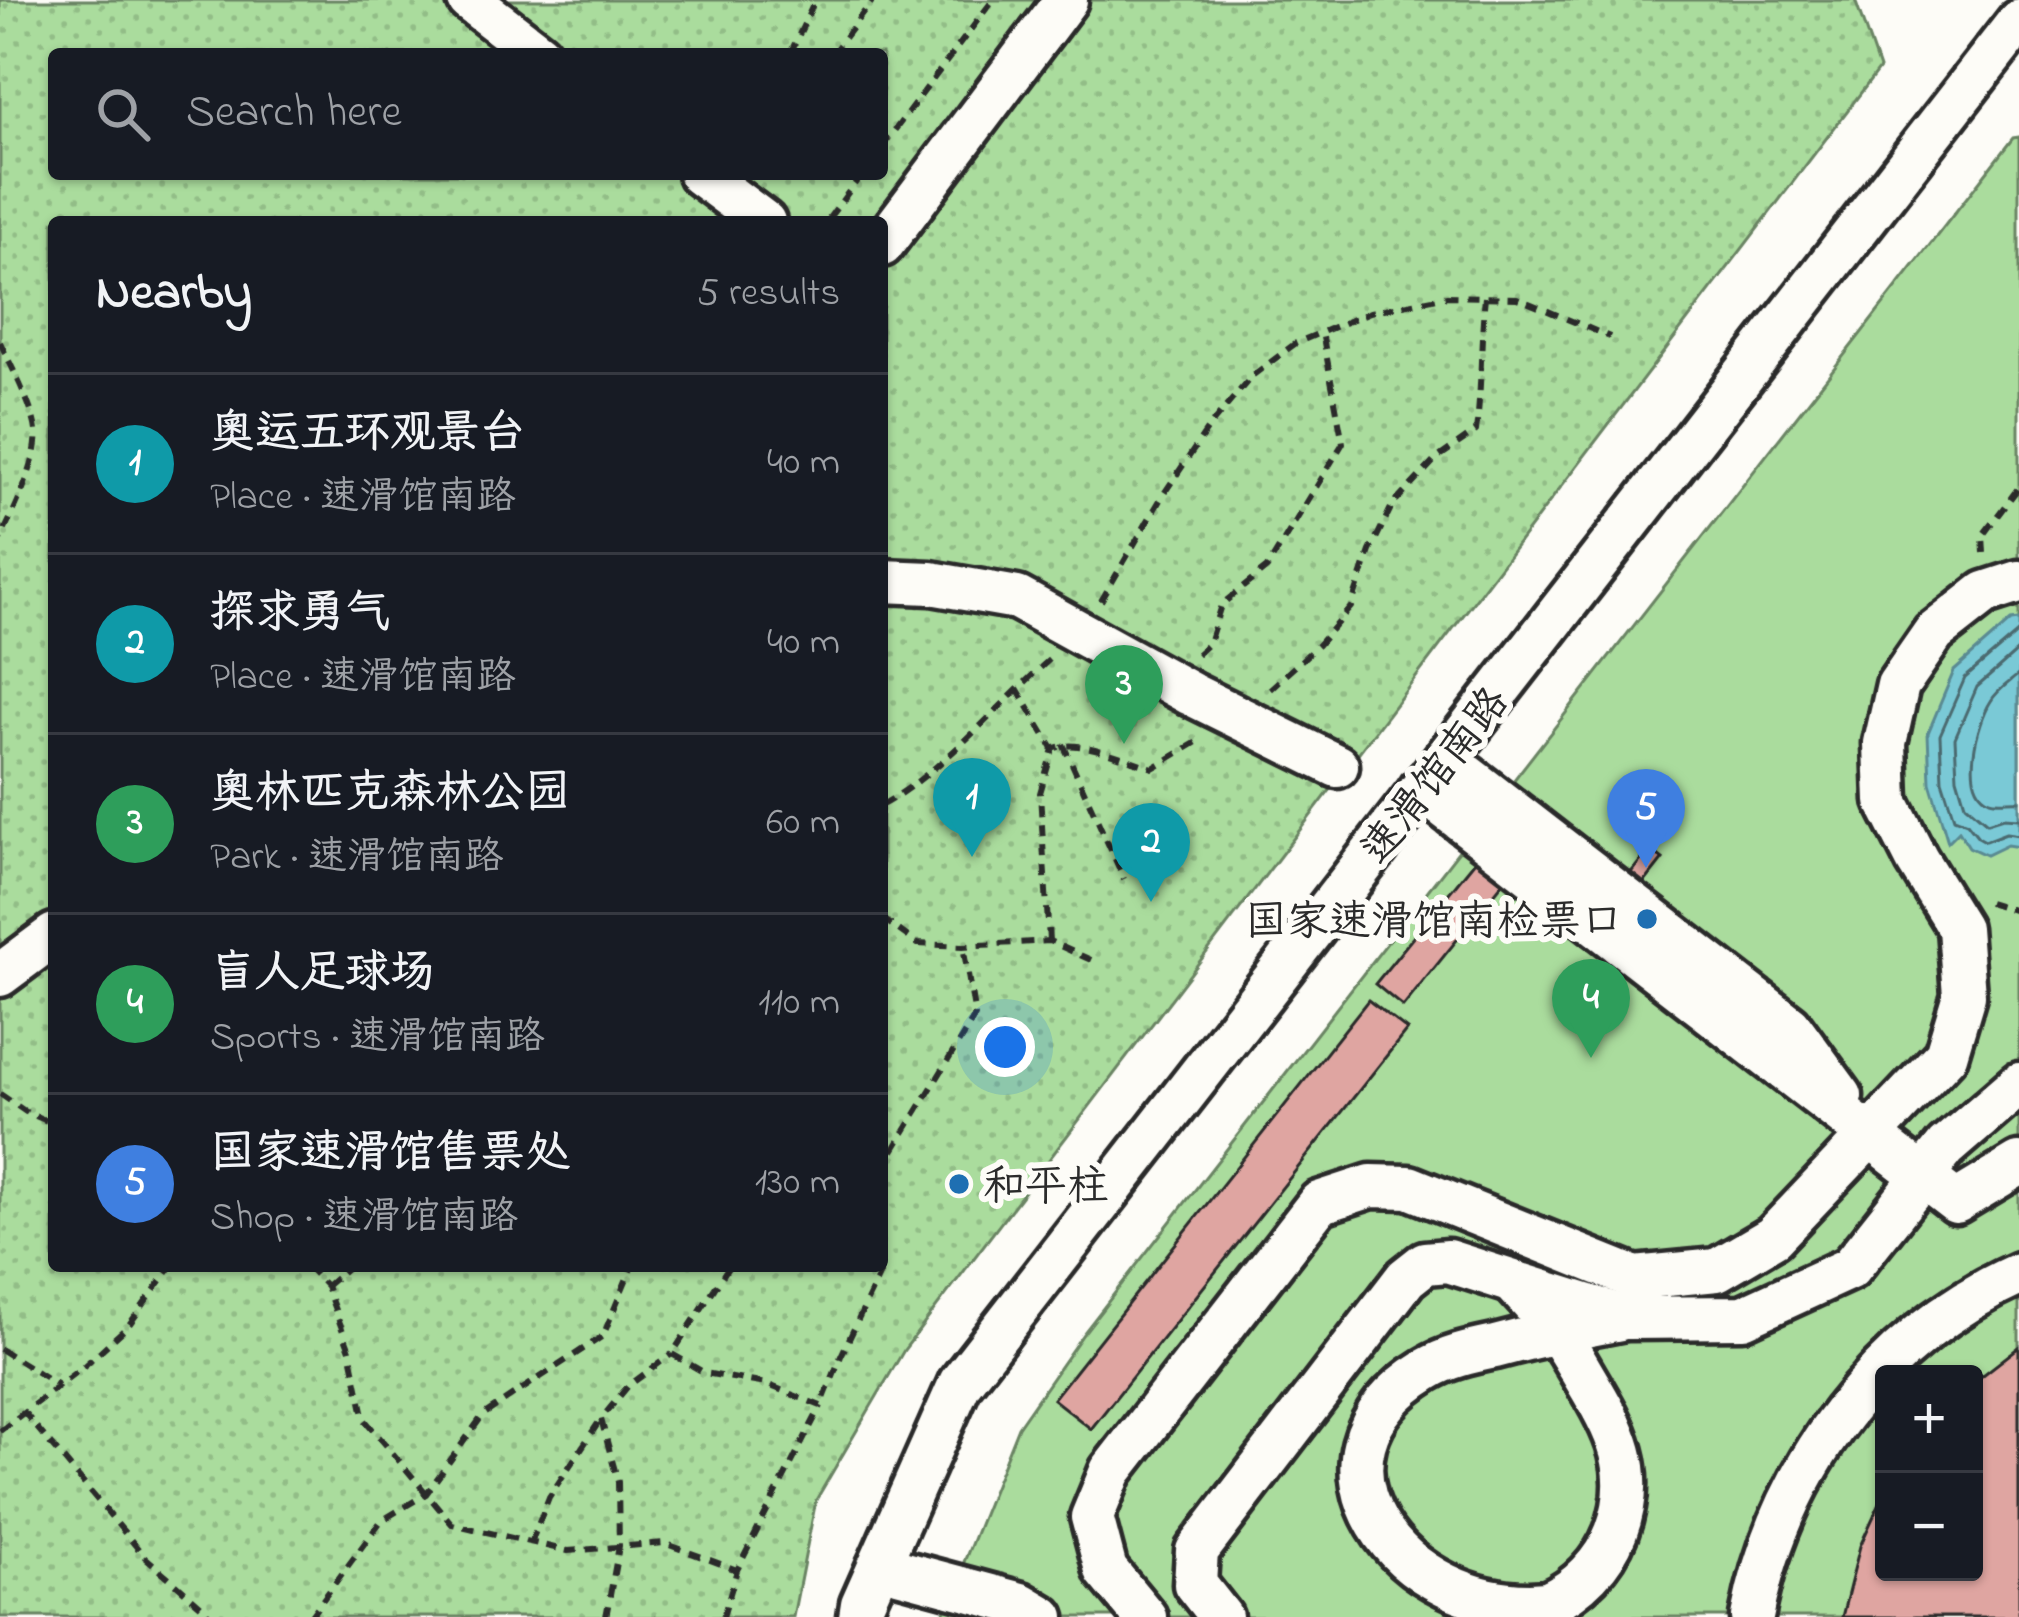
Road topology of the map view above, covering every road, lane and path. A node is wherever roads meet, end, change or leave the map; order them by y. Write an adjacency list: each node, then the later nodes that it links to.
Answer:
1 (469, 0): 7 (street)
2 (811, 0): 8 (path)
3 (874, 0): 9 (path)
4 (993, 0): 10 (path)
5 (1066, 0): 15 (street)
6 (2019, 20): 31 (street, 速滑馆南路)
7 (531, 48)
8 (793, 48)
9 (837, 48)
10 (888, 138)
11 (708, 180): 13 (street)
12 (858, 180): 14 (path)
13 (756, 216)
14 (830, 216)
15 (888, 236)
16 (1485, 297): 17 (path); 18 (path); 27 (path)
17 (1322, 332): 24 (path); 25 (path)
18 (1610, 338)
19 (0, 342): 21 (path)
20 (2019, 487): 23 (path)
21 (0, 540)
22 (888, 580): 24 (street)
23 (2002, 588): 43 (street)
24 (1079, 634): 25 (street); 26 (path)
25 (1167, 681): 27 (street)
26 (1017, 688): 29 (path); 32 (path)
27 (1238, 718): 28 (path); 30 (street)
28 (1064, 744): 29 (path); 33 (path)
29 (1053, 749): 36 (path)
30 (1337, 766)
31 (1433, 774): 43 (street); 68 (street, 速滑馆南路)
32 (888, 801)
33 (1124, 879)
34 (888, 925): 37 (path)
35 (48, 939): 39 (street)
36 (1049, 941): 37 (path); 38 (path)
37 (963, 946): 44 (path)
38 (1091, 960)
39 (0, 975)
40 (2019, 1084): 46 (street)
41 (0, 1094): 42 (path)
42 (48, 1121)
43 (1870, 1136): 46 (street); 76 (street)
44 (888, 1159)
45 (2019, 1164): 46 (street)
46 (1922, 1177): 56 (street)
47 (168, 1272): 60 (path)
48 (313, 1272): 55 (path)
49 (343, 1272): 55 (path)
50 (630, 1272): 65 (path)
51 (725, 1272): 59 (path)
52 (880, 1272): 61 (path)
53 (2019, 1274): 78 (street)
54 (1514, 1283): 56 (street); 57 (street); 77 (street)
55 (326, 1286): 65 (path)
56 (1627, 1318): 57 (street)
57 (1556, 1331): 57 (street)
58 (0, 1349): 60 (path)
59 (671, 1354): 61 (path); 63 (path)
60 (58, 1385): 62 (path)
61 (821, 1406): 69 (path)
62 (23, 1412): 64 (path); 70 (path)
63 (601, 1420): 66 (path); 67 (path)
64 (0, 1431)
65 (427, 1494): 66 (path); 71 (path)
66 (531, 1543): 67 (path)
67 (619, 1546): 69 (path); 72 (path)
68 (879, 1566): 74 (street, 速滑馆南路); 75 (street)
69 (737, 1570): 73 (path)
70 (210, 1617)
71 (310, 1617)
72 (606, 1617)
73 (723, 1617)
74 (860, 1617)
75 (1043, 1617)
76 (1145, 1617)
77 (1220, 1617)
78 (1752, 1617)

